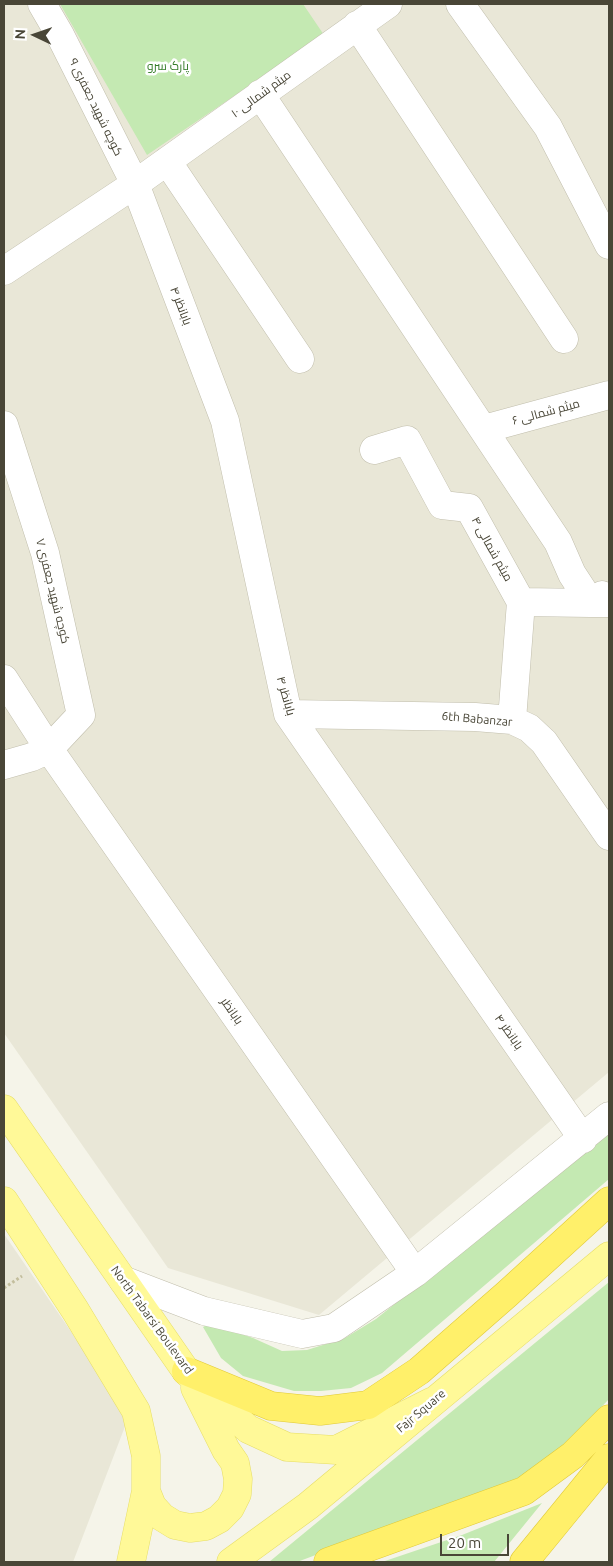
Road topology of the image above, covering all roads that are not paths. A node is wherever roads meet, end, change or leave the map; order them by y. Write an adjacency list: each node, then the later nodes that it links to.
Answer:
1 (42, 4): 7 (street, کوچه شهید جعفری ۹)
2 (388, 4): 4 (street, میثم شمالی ۱۰)
3 (460, 4): 8 (street)
4 (357, 25): 5 (street, میثم شمالی ۱۰); 10 (street)
5 (260, 94): 6 (street, میثم شمالی ۱۰); 14 (street)
6 (167, 161): 7 (street, میثم شمالی ۱۰); 11 (street)
7 (134, 184): 9 (street, میثم شمالی ۱۰); 19 (street, بابانظر ۴)
8 (609, 246)
9 (4, 271)
10 (564, 339)
11 (300, 360)
12 (609, 395): 14 (street, میثم شمالی ۶)
13 (4, 425): 21 (street, کوچه شهید جعفری ۷)
14 (484, 430): 16 (street)
15 (374, 450): 17 (street, میثم شمالی ۴)
16 (603, 599): 17 (street)
17 (521, 602): 20 (street)
18 (4, 679): 21 (street, بابانظر)
19 (288, 714): 20 (street, 6th Babanzar); 26 (street, بابانظر ۴)
20 (512, 720): 23 (street, 6th Babanzar)
21 (49, 749): 22 (street); 30 (street, بابانظر)
22 (4, 765)
23 (609, 836)
24 (4, 1109): 31 (main road, North Tabarsi Boulevard)
25 (609, 1116): 26 (street)
26 (583, 1138): 30 (street)
27 (4, 1201): 36 (main road)
28 (609, 1202): 32 (highway)
29 (609, 1256): 33 (main road, Fajr Square)
30 (415, 1273): 31 (street)
31 (123, 1280): 32 (main road, North Tabarsi Boulevard)
32 (186, 1371): 33 (main road, North Tabarsi Boulevard); 36 (main road)
33 (433, 1401): 38 (main road, Fajr Square)
34 (609, 1419): 39 (highway)
35 (609, 1458): 40 (highway)
36 (146, 1491): 37 (main road)
37 (131, 1562)
38 (231, 1562)
39 (328, 1562)
40 (524, 1562)

